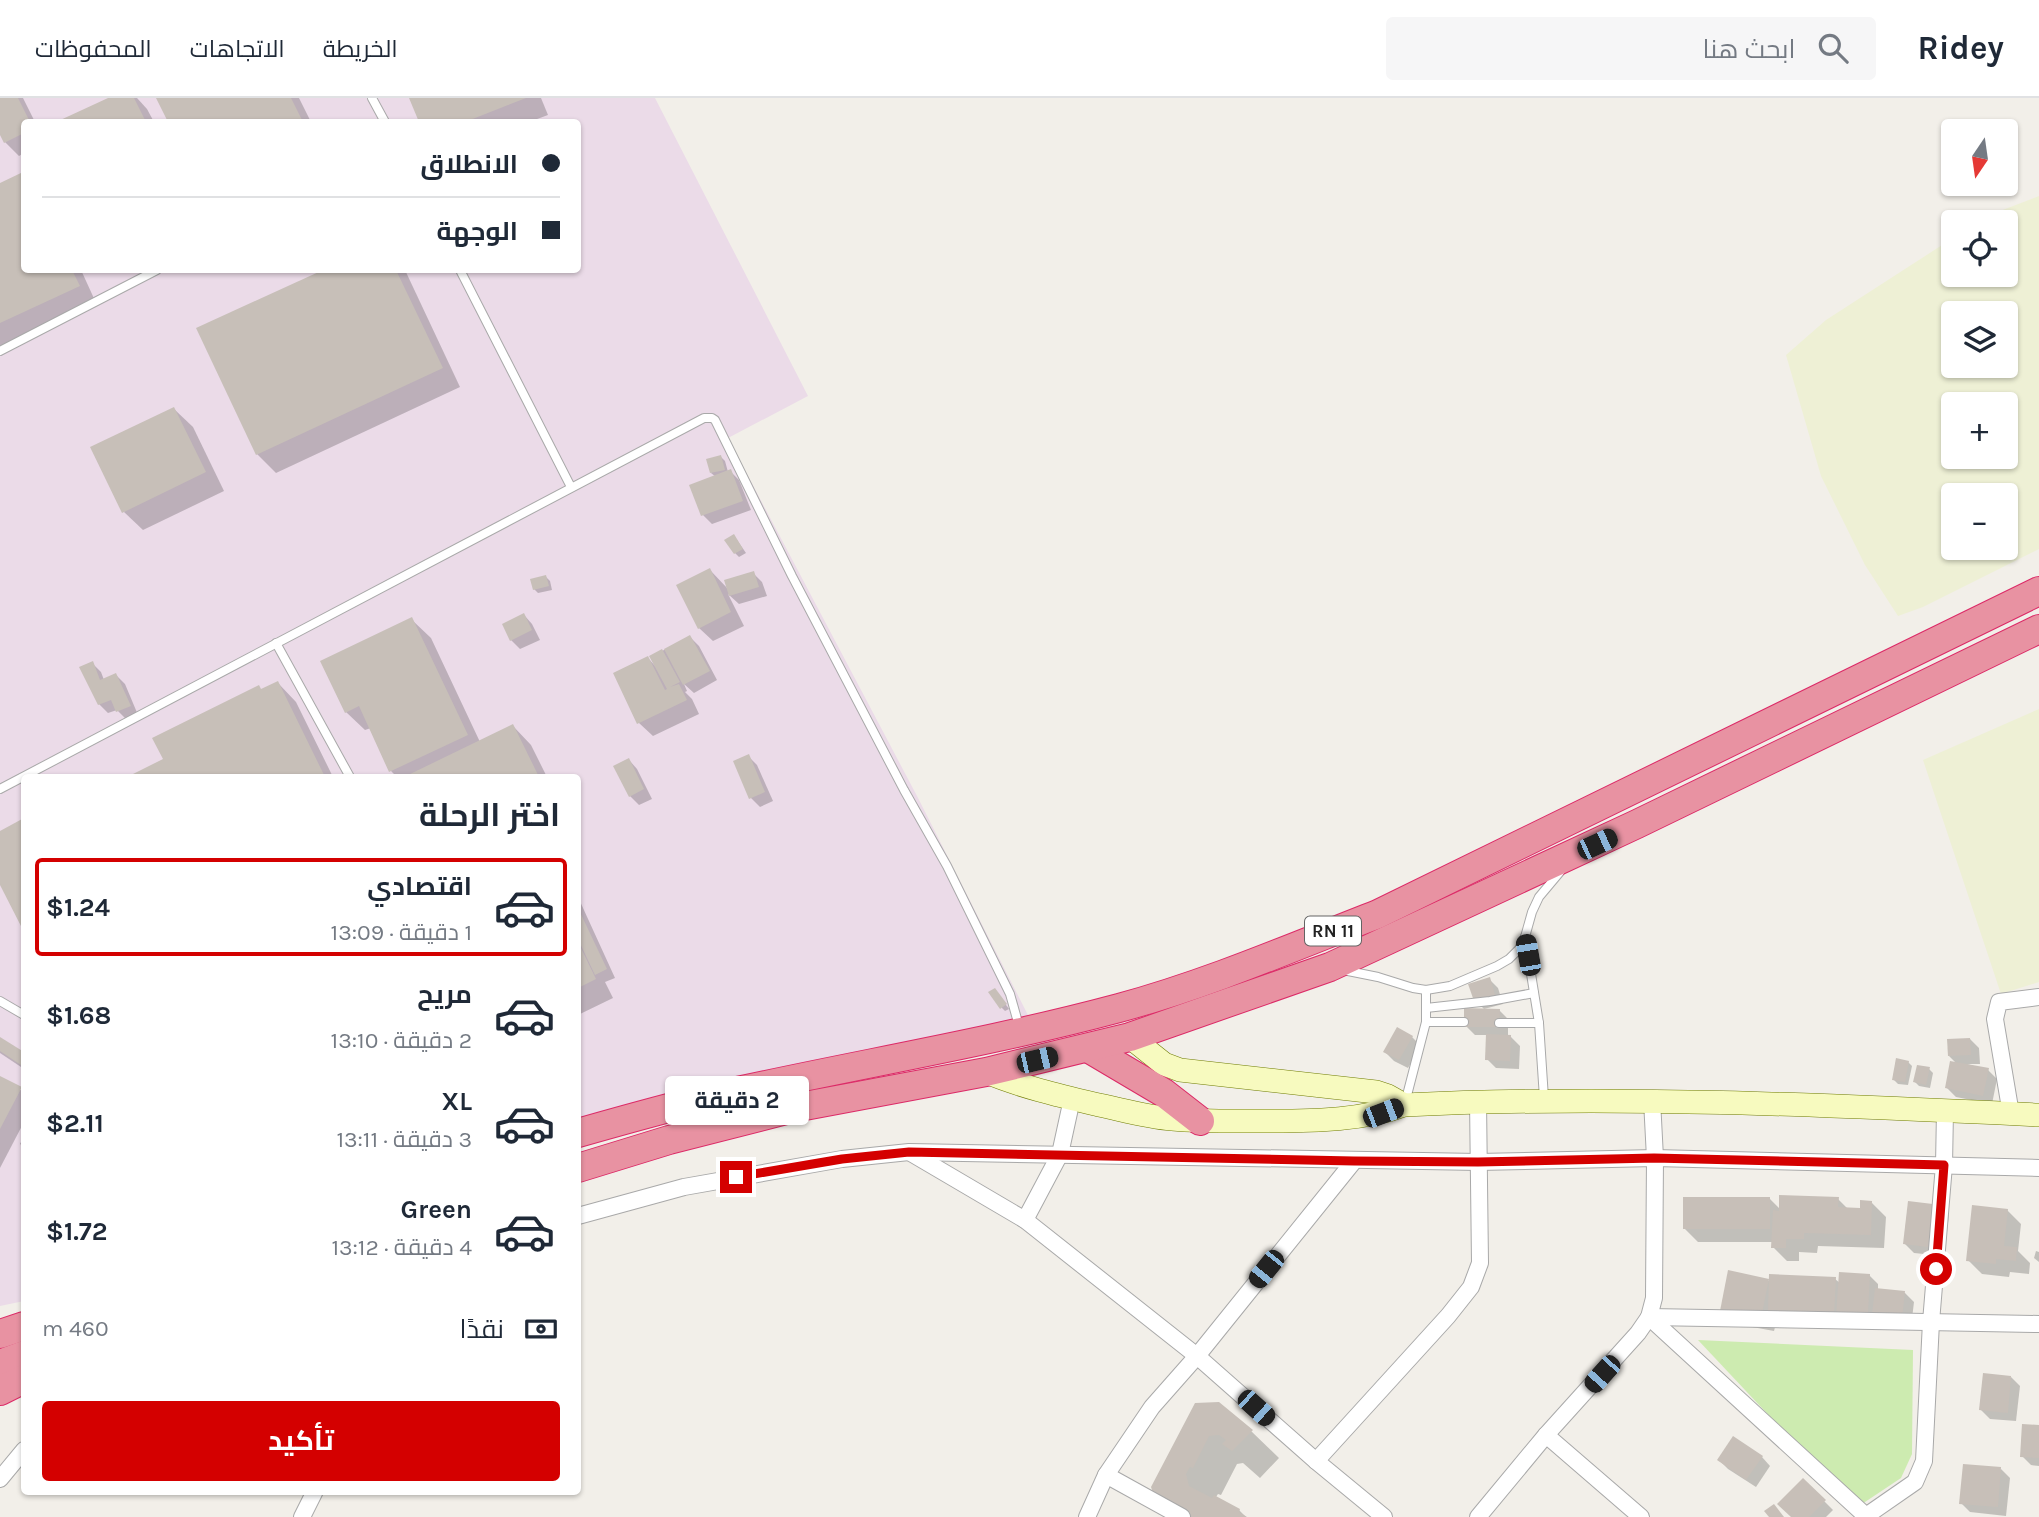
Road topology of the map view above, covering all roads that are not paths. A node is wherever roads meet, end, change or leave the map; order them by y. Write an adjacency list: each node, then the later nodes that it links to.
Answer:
1 (372, 98): 2 (lane)
2 (383, 119)
3 (151, 273): 5 (lane)
4 (462, 273): 6 (lane)
5 (0, 351)
6 (571, 487): 9 (lane); 27 (lane)
7 (2039, 591): 27 (highway, RN 11)
8 (2039, 629): 14 (highway, RN 11)
9 (276, 643): 10 (lane); 11 (lane)
10 (28, 774)
11 (348, 774)
12 (21, 778): 13 (lane)
13 (0, 789)
14 (1577, 853): 15 (lane); 16 (highway, RN 11)
15 (1525, 937): 17 (lane); 18 (lane)
16 (1330, 967): 17 (lane); 28 (highway, RN 11)
17 (1426, 990): 21 (lane)
18 (1534, 993): 21 (lane); 26 (lane)
19 (2039, 997): 37 (street)
20 (0, 1001): 22 (lane)
21 (1426, 1008): 23 (lane)
22 (21, 1013)
23 (1426, 1022): 24 (lane); 35 (lane)
24 (1464, 1022)
25 (1499, 1023): 26 (lane)
26 (1539, 1023): 34 (lane)
27 (1021, 1033): 40 (highway, RN 11)
28 (1130, 1037): 29 (highway, RN 11); 35 (street)
29 (1088, 1048): 30 (highway, RN 11); 39 (highway)
30 (986, 1072): 31 (street); 47 (highway, RN 11)
31 (1072, 1098): 39 (street); 42 (street)
32 (1652, 1100): 34 (street); 36 (street); 43 (street)
33 (1478, 1101): 34 (street); 35 (street); 45 (street)
34 (1544, 1101)
35 (1404, 1105): 39 (street)
36 (1945, 1111): 37 (street); 46 (street)
37 (2011, 1114): 38 (street)
38 (2039, 1115)
39 (1200, 1121)
40 (581, 1132)
41 (909, 1152): 42 (street); 49 (street); 50 (street)
42 (1060, 1154): 44 (street); 50 (street)
43 (1654, 1158): 45 (street); 46 (street); 51 (street)
44 (1354, 1161): 45 (street); 59 (street)
45 (1478, 1162): 65 (street)
46 (1944, 1165): 48 (street); 54 (street)
47 (581, 1167)
48 (2039, 1168)
49 (581, 1215)
50 (1025, 1220): 59 (street)
51 (1649, 1317): 54 (street); 63 (street); 75 (street)
52 (21, 1318): 53 (highway)
53 (0, 1322)
54 (1931, 1322): 55 (street); 75 (street)
55 (2039, 1325)
56 (21, 1327): 57 (highway)
57 (0, 1334)
58 (21, 1356): 60 (highway)
59 (1197, 1356): 65 (street); 66 (street)
60 (0, 1364)
61 (21, 1380): 62 (highway)
62 (0, 1391)
63 (1546, 1435): 69 (street); 74 (street)
64 (21, 1454): 67 (street)
65 (1316, 1461): 73 (street)
66 (1106, 1475): 71 (street); 72 (street)
67 (0, 1479)
68 (313, 1495): 70 (street)
69 (1479, 1516)
70 (302, 1517)
71 (1087, 1517)
72 (1182, 1517)
73 (1384, 1517)
74 (1641, 1517)
75 (1866, 1517)

